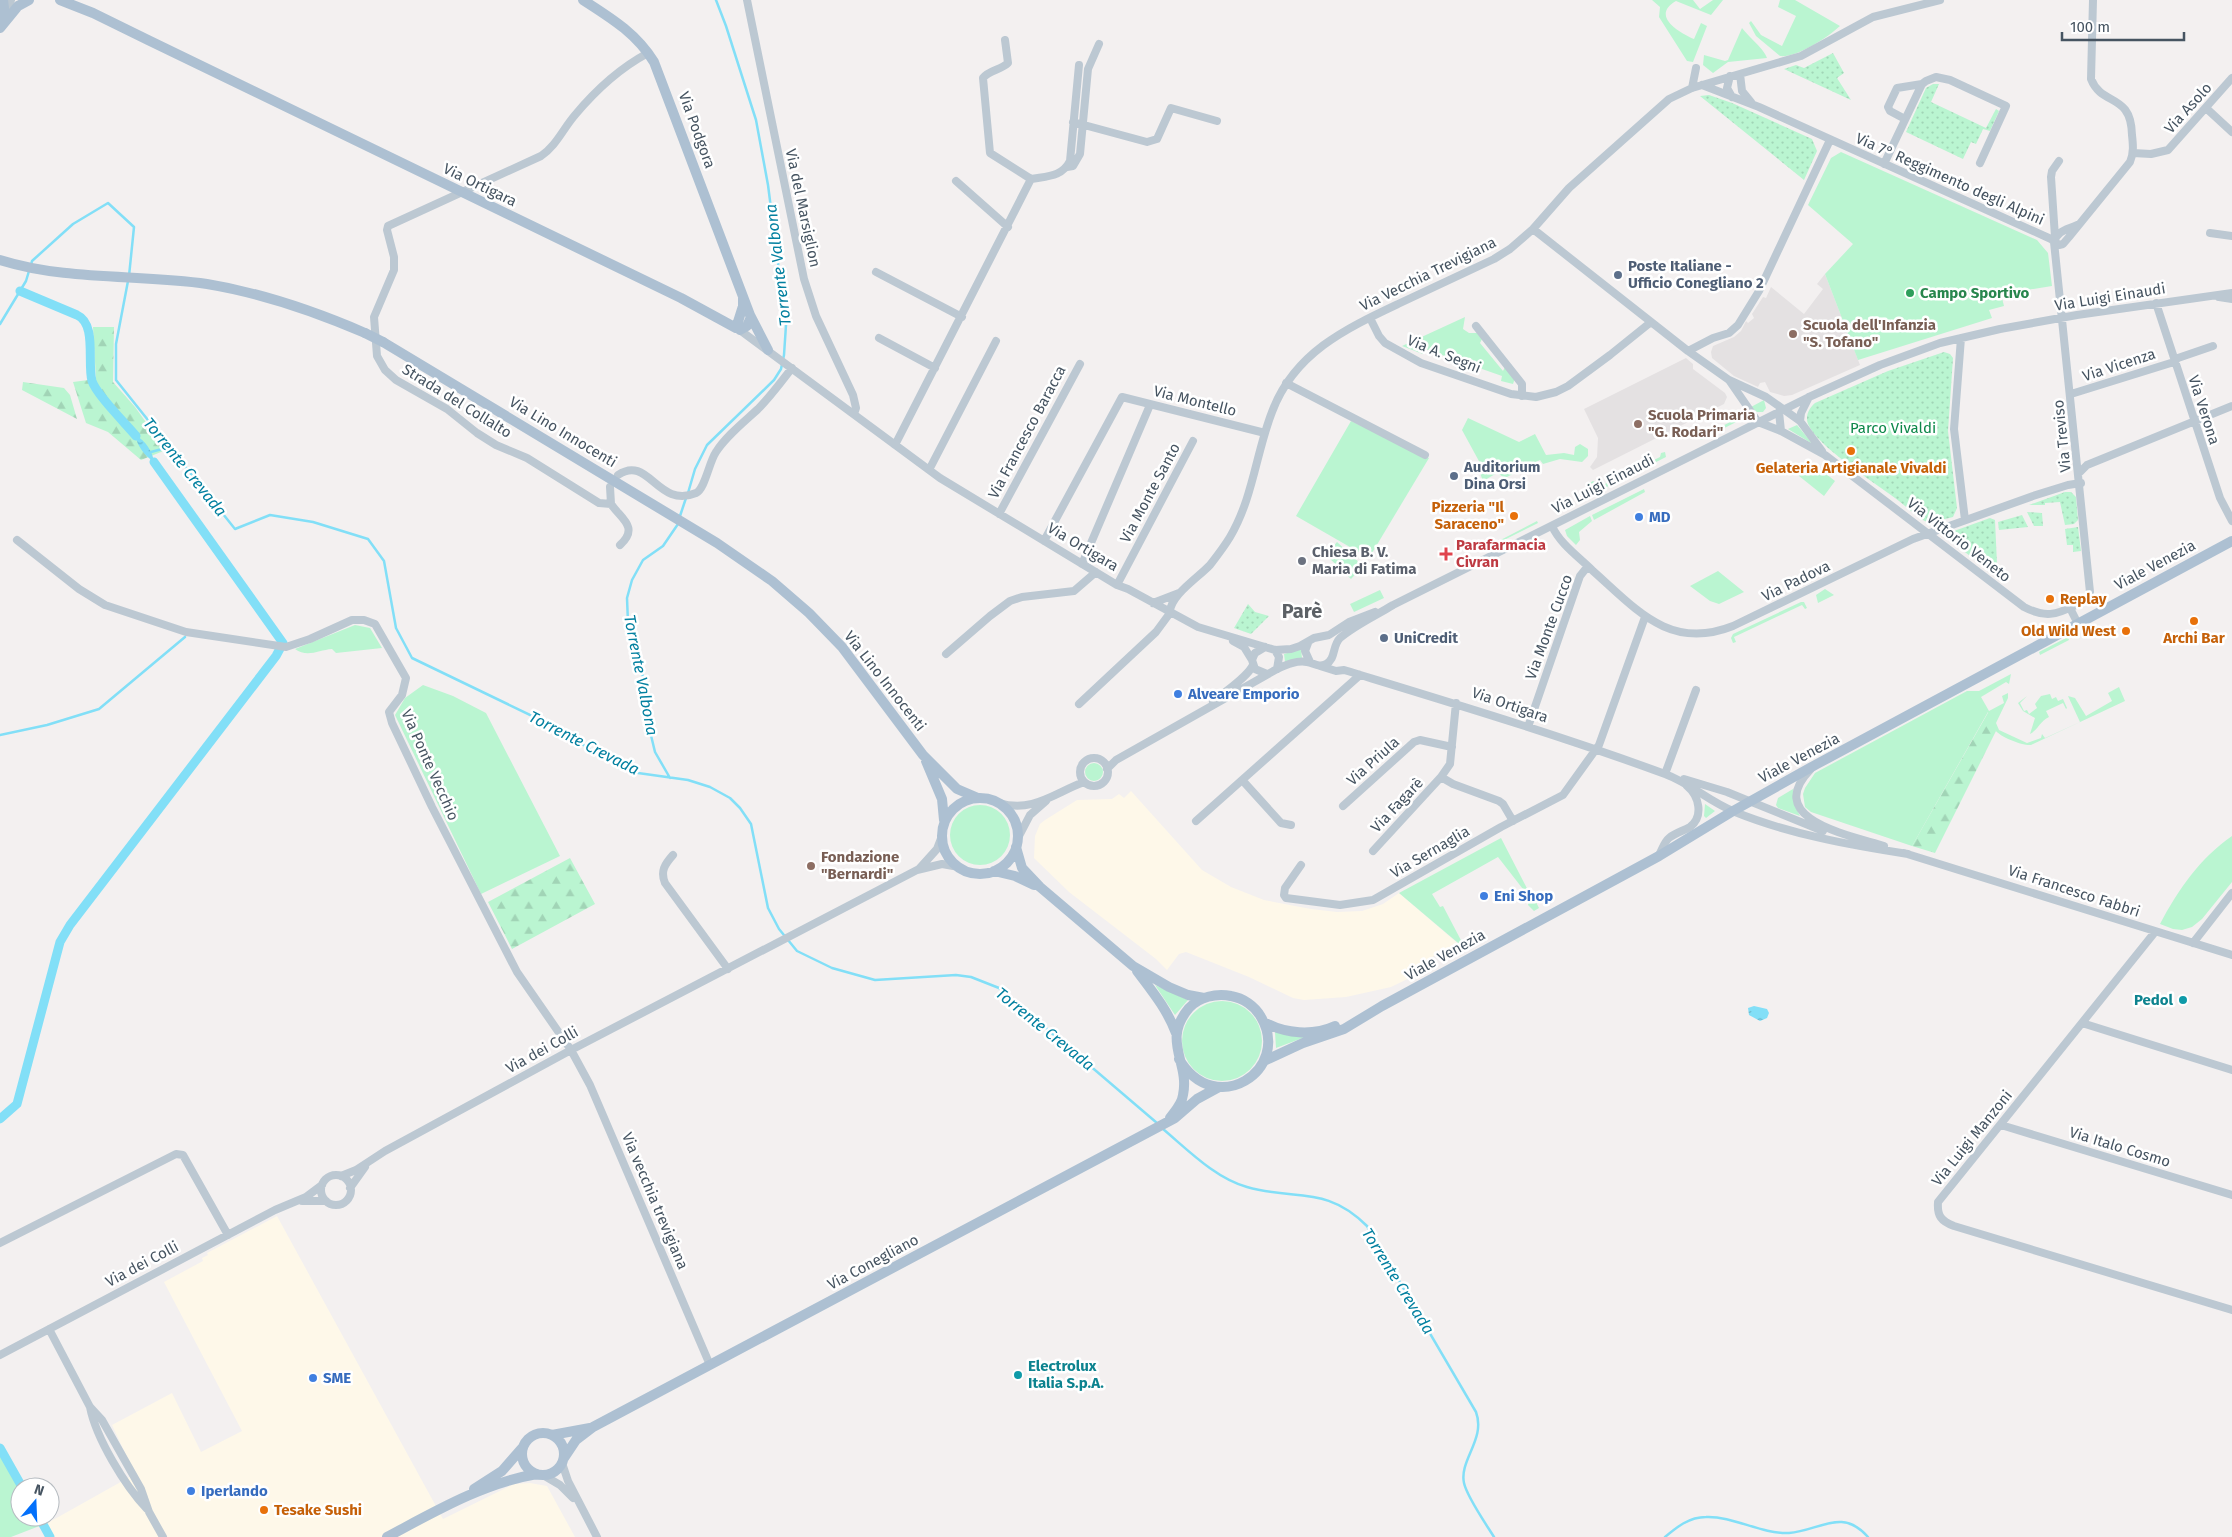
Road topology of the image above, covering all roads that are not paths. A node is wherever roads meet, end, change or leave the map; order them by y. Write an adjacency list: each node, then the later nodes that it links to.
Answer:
1 (3, 0): 10 (main road)
2 (11, 0): 10 (street)
3 (29, 0): 10 (main road)
4 (61, 0): 9 (main road, Via Ortigara)
5 (583, 0): 13 (main road, Via Podgora)
6 (747, 0): 76 (street, Via del Marsiglion)
7 (1940, 0): 16 (street, Via Vecchia Trevigiana)
8 (2093, 0): 31 (street)
9 (74, 3): 38 (main road, Via Ortigara)
10 (0, 28)
11 (1005, 40): 36 (street)
12 (1098, 44): 28 (street)
13 (648, 53): 38 (street, Strada del Collalto); 48 (main road, Via Podgora)
14 (1079, 65): 27 (street)
15 (1696, 68): 21 (street)
16 (1740, 74): 17 (street, Via Vecchia Trevigiana); 23 (street, Via 7° Reggimento degli Alpini)
17 (1730, 76): 20 (street, Via Vecchia Trevigiana); 22 (street)
18 (2232, 78): 24 (street, Via Asolo)
19 (1922, 84): 25 (street); 25 (street); 33 (street)
20 (1701, 85): 21 (street, Via Vecchia Trevigiana); 22 (street, Via 7° Reggimento degli Alpini)
21 (1692, 88): 40 (street, Via Vecchia Trevigiana)
22 (1732, 97): 23 (street, Via 7° Reggimento degli Alpini)
23 (1759, 107): 30 (street, Via 7° Reggimento degli Alpini)
24 (2206, 108): 29 (street); 31 (street, Via Asolo)
25 (1905, 119): 34 (street)
26 (1217, 121): 28 (street)
27 (1073, 122): 28 (street); 35 (street)
28 (1083, 124): 35 (street)
29 (2232, 132)
30 (1830, 140): 34 (street, Via 7° Reggimento degli Alpini); 62 (street)
31 (2133, 153): 43 (street)
32 (2060, 162): 43 (street, Via 7° Reggimento degli Alpini)
33 (1980, 163)
34 (1884, 164): 43 (street, Via 7° Reggimento degli Alpini)
35 (1067, 168): 36 (street)
36 (1031, 179): 39 (street)
37 (956, 181): 39 (street)
38 (462, 193): 57 (main road, Via Ortigara); 91 (street, Strada del Collalto)
39 (1008, 227): 52 (street)
40 (1533, 229): 53 (street, Via Vecchia Trevigiana); 55 (street, Via Vittorio Veneto)
41 (2210, 232): 42 (street)
42 (2232, 236)
43 (2056, 246): 54 (street, Via Treviso)
44 (3, 261): 133 (main road, Via Lino Innocenti, bridge)
45 (876, 272): 52 (street)
46 (2232, 293): 47 (street, Via Luigi Einaudi)
47 (2207, 296): 49 (street); 50 (street, Via Luigi Einaudi)
48 (743, 298): 51 (main road, Via Podgora); 57 (main road)
49 (2232, 299)
50 (2156, 303): 54 (street, Via Luigi Einaudi); 64 (street, Via Verona)
51 (751, 317): 57 (main road); 63 (main road, Via Podgora)
52 (962, 317): 67 (street)
53 (1370, 318): 69 (street, Via Vecchia Trevigiana); 71 (street, Via A. Segni)
54 (2063, 318): 59 (street, Via Luigi Einaudi); 70 (street, Via Treviso)
55 (1651, 322): 62 (street, Via Vittorio Veneto); 71 (street, Via A. Segni)
56 (1476, 326): 71 (street, Via A. Segni)
57 (738, 329): 63 (street, Via Ortigara)
58 (879, 338): 67 (street)
59 (1961, 338): 72 (street, Via Luigi Einaudi); 93 (street)
60 (996, 341): 86 (street)
61 (2213, 346): 64 (street, Via Verona)
62 (1688, 351): 68 (street, Via Vittorio Veneto)
63 (772, 352): 66 (street, Via Ortigara)
64 (2174, 362): 70 (street, Via Vicenza); 79 (street, Via Verona)
65 (1080, 364): 92 (street, Via Francesco Baracca)
66 (790, 366): 76 (street, Via Ortigara); 88 (street)
67 (935, 368): 83 (street)
68 (1729, 380): 75 (street, Via Vittorio Veneto); 78 (street, Via Vittorio Veneto)
69 (1286, 383): 81 (street, Via Vecchia Trevigiana); 85 (street)
70 (2071, 394): 87 (street, Via Treviso)
71 (1522, 396)
72 (1809, 396): 75 (street, Via Luigi Einaudi); 77 (street)
73 (1150, 404): 81 (street, Via Montello); 98 (street, Via Montello); 101 (street)
74 (2232, 406): 79 (street)
75 (1781, 411): 77 (street, Via Vittorio Veneto); 78 (street, Via Luigi Einaudi); 80 (street)
76 (854, 414): 83 (street, Via Ortigara)
77 (1800, 421): 84 (street, Via Vittorio Veneto)
78 (1758, 422): 80 (street, Via Vittorio Veneto); 95 (street, Via Luigi Einaudi)
79 (2194, 422): 87 (street); 94 (street, Via Verona)
80 (1781, 431): 84 (street, Via Vittorio Veneto)
81 (1265, 434): 105 (street, Via Vecchia Trevigiana)
82 (1193, 441): 104 (street, Via Monte Santo)
83 (895, 446): 86 (street, Via Ortigara)
84 (1825, 455): 96 (street, Via Vittorio Veneto)
85 (1425, 456)
86 (929, 470): 92 (street, Via Ortigara)
87 (2080, 472): 89 (street, Via Treviso)
88 (618, 475)
89 (2081, 483): 93 (street, Via Padova); 108 (street, Via Treviso)
90 (610, 487): 91 (street)
91 (611, 504): 100 (street)
92 (999, 514): 98 (street, Via Ortigara)
93 (1965, 520): 96 (street, Via Padova)
94 (2232, 521)
95 (1552, 526): 102 (street, Via Padova); 107 (street, Via Luigi Einaudi)
96 (1929, 533): 108 (street, Via Vittorio Veneto); 110 (street, Via Padova)
97 (17, 540): 178 (street, Via Ponte Vecchio)
98 (1044, 541): 101 (street, Via Ortigara)
99 (2232, 541): 111 (main road, Viale Venezia)
100 (620, 545)
101 (1082, 564): 103 (street, Via Ortigara)
102 (1588, 566): 110 (street, Via Padova); 130 (street, Via Monte Cucco)
103 (1096, 572): 104 (street, Via Ortigara); 118 (street)
104 (1117, 585): 106 (street, Via Ortigara)
105 (1181, 592): 106 (street, Via Vecchia Trevigiana); 109 (street, Via Vecchia Trevigiana)
106 (1153, 604): 109 (street, Via Ortigara)
107 (1393, 605): 113 (street, Via Luigi Einaudi); 117 (street, Via Luigi Einaudi)
108 (2070, 608): 111 (street)
109 (1170, 613): 112 (street, Via Ortigara); 128 (street, Via Vecchia Trevigiana)
110 (1645, 617): 132 (street, Via Sernaglia)
111 (2078, 624): 136 (main road, Viale Venezia)
112 (1227, 637): 115 (street, Via Ortigara); 119 (street, Via Ortigara)
113 (1323, 638): 114 (street, Via Luigi Einaudi); 117 (street)
114 (1308, 643): 116 (street, Via Luigi Einaudi); 120 (street)
115 (1265, 647): 116 (street, Via Luigi Einaudi); 119 (street)
116 (1275, 650): 122 (street)
117 (1333, 652): 121 (street, Via Luigi Einaudi); 123 (street)
118 (946, 654)
119 (1253, 662): 124 (street); 129 (street)
120 (1310, 662): 121 (street); 122 (street)
121 (1318, 666): 123 (street, Via Ortigara)
122 (1277, 669): 124 (street)
123 (1344, 670): 125 (street, Via Ortigara)
124 (1267, 674): 129 (street)
125 (1360, 675): 127 (street, Via Ortigara); 141 (street)
126 (1696, 690): 139 (street)
127 (1456, 703): 130 (street, Via Ortigara); 131 (street, Via Fagarè)
128 (1079, 704)
129 (1206, 709): 134 (street)
130 (1528, 727): 132 (street, Via Ortigara)
131 (1452, 747): 140 (street, Via Fagarè); 149 (street, Via Priula)
132 (1597, 750): 139 (street, Via Ortigara); 153 (street, Via Sernaglia)
133 (923, 755): 144 (main road, Via Lino Innocenti); 151 (main road, Via Lino Innocenti)
134 (1116, 760): 135 (street); 137 (street)
135 (1102, 761): 137 (street); 138 (street)
136 (1817, 764): 146 (main road, Viale Venezia); 159 (street, Via Francesco Fabbri)
137 (1107, 769): 142 (street)
138 (1080, 774): 142 (street); 143 (street)
139 (1666, 774): 147 (street); 150 (street, Via Francesco Fabbri); 161 (street)
140 (1441, 777): 153 (street, Via Fagarè); 158 (street, Via Fagarè)
141 (1243, 781): 152 (street); 155 (street)
142 (1084, 782): 143 (street)
143 (1070, 787): 145 (street)
144 (978, 798): 148 (main road); 151 (main road)
145 (1049, 798): 148 (street); 157 (street)
146 (1760, 801): 147 (main road, Viale Venezia); 154 (street); 159 (street, Via Francesco Fabbri)
147 (1750, 802): 150 (main road, Viale Venezia)
148 (999, 803): 157 (main road)
149 (1343, 806)
150 (1733, 811): 154 (street, Via Francesco Fabbri); 161 (main road, Viale Venezia)
151 (944, 821): 156 (main road)
152 (1196, 821)
153 (1513, 821): 162 (street, Via Sernaglia)
154 (1771, 824): 159 (street, Via Francesco Fabbri)
155 (1291, 825)
156 (942, 836): 163 (main road); 164 (street)
157 (1017, 843): 165 (main road); 166 (main road)
158 (1373, 851)
159 (1908, 854): 168 (street, Via Francesco Fabbri)
160 (673, 855): 172 (street)
161 (1659, 856): 174 (main road, Viale Venezia)
162 (1301, 865)
163 (958, 868): 164 (street); 165 (main road)
164 (917, 870): 172 (street, Via dei Colli)
165 (994, 871): 166 (main road)
166 (1040, 887): 171 (main road)
167 (2232, 893): 169 (street)
168 (2155, 932): 169 (street, Via Francesco Fabbri); 176 (street, Via Luigi Manzoni)
169 (2193, 943): 170 (street, Via Francesco Fabbri)
170 (2232, 955)
171 (1133, 966): 173 (main road); 177 (main road)
172 (728, 969): 178 (street, Via dei Colli)
173 (1204, 998): 175 (main road, Viale Venezia); 177 (main road)
174 (1382, 1006): 175 (main road, Viale Venezia); 180 (main road, Viale Venezia)
175 (1264, 1022): 180 (main road)
176 (2082, 1024): 181 (street); 184 (street, Via Luigi Manzoni)
177 (1176, 1033): 179 (main road)
178 (571, 1050): 185 (street, Via dei Colli); 197 (street, Via vecchia trevigiana)
179 (1179, 1059): 182 (main road); 183 (main road)
180 (1264, 1061): 182 (main road, Viale Venezia)
181 (2232, 1070)
182 (1219, 1087): 183 (main road, Viale Venezia)
183 (1166, 1123): 197 (main road, Via Conegliano)
184 (2000, 1125): 189 (street, Via Italo Cosmo); 194 (street, Via Luigi Manzoni)
185 (371, 1160): 186 (street, Via dei Colli); 188 (street, Via dei Colli)
186 (341, 1176): 187 (street, Via dei Colli); 188 (street)
187 (322, 1185): 190 (street, Via dei Colli); 191 (street)
188 (350, 1188): 191 (street, Via dei Colli)
189 (2232, 1195)
190 (298, 1201): 191 (street, Via dei Colli); 192 (street, Via dei Colli)
191 (326, 1201)
192 (228, 1234): 193 (street); 195 (street, Via dei Colli)
193 (0, 1243)
194 (2232, 1310)
195 (49, 1329): 196 (street, Via dei Colli); 205 (street)
196 (0, 1355)
197 (710, 1365): 198 (main road, Via Conegliano)
198 (593, 1427): 199 (main road, Via Conegliano); 201 (main road, Via Conegliano)
199 (552, 1435): 200 (main road); 201 (main road)
200 (524, 1446): 202 (main road); 204 (main road)
201 (563, 1460): 202 (main road); 203 (street)
202 (540, 1474): 203 (street); 204 (main road)
203 (578, 1503): 207 (street)
204 (450, 1504): 206 (main road)
205 (163, 1537)
206 (387, 1537)
207 (596, 1537)

